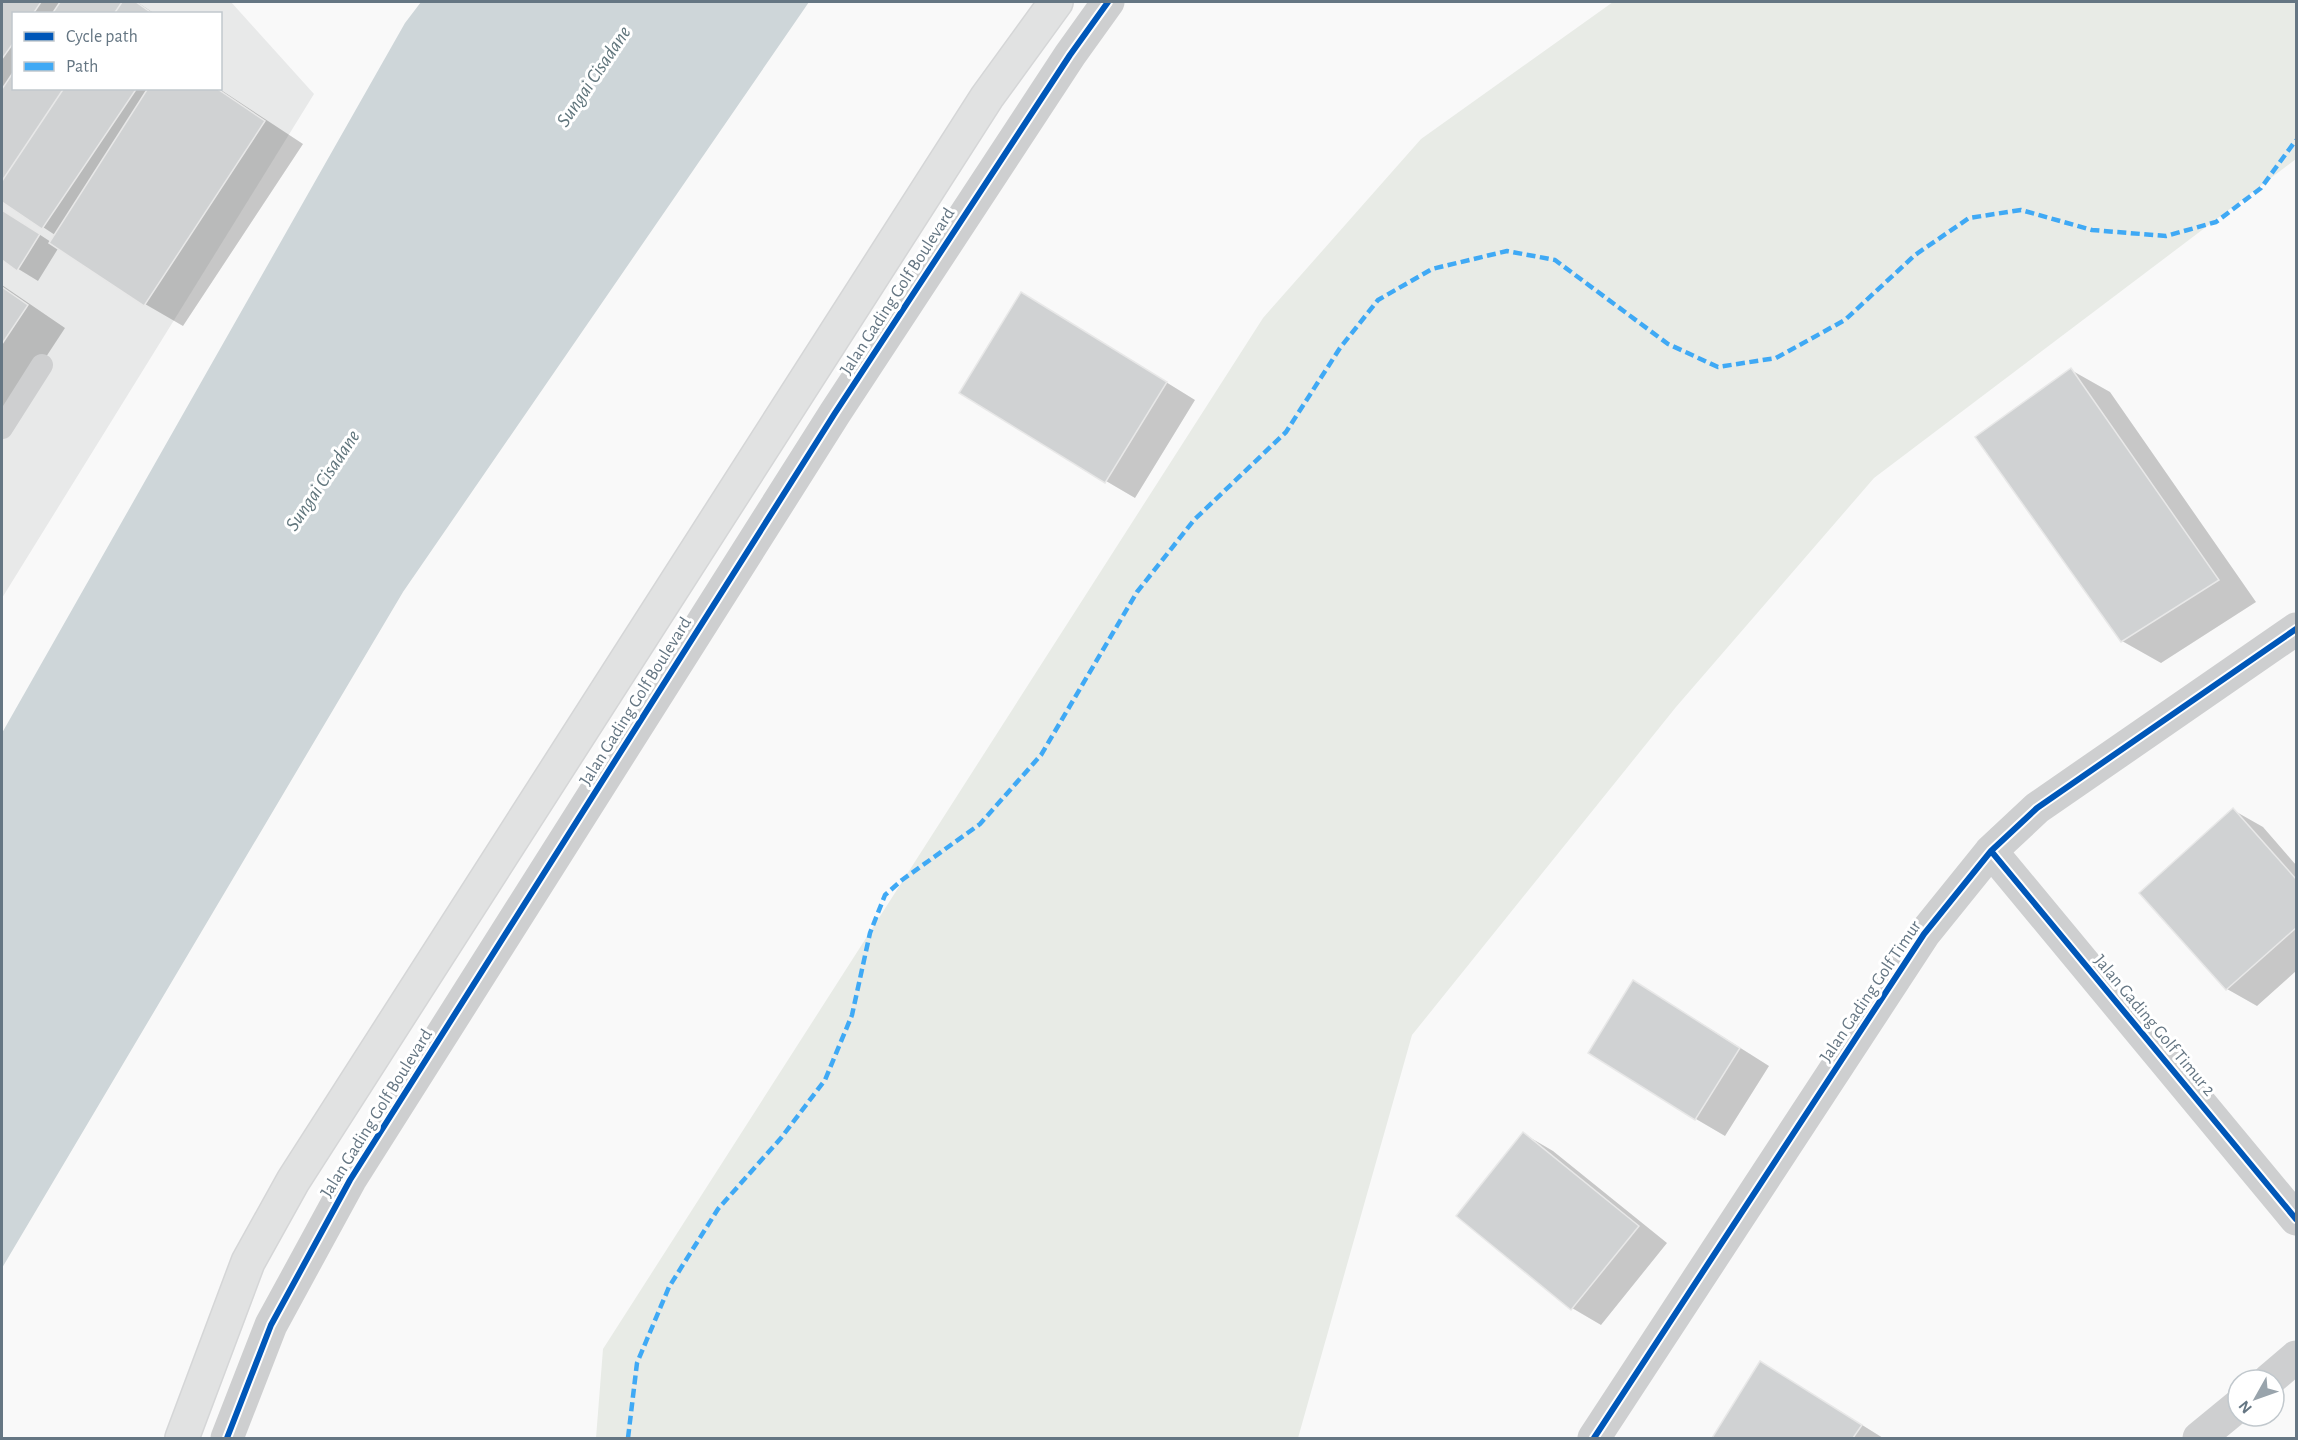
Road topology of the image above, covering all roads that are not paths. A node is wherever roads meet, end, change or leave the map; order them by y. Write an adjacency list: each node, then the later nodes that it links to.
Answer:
1 (1056, 2): 11 (main road, Jalan Gading Golf Boulevard)
2 (1108, 2): 12 (street, Jalan Gading Golf Boulevard)
3 (42, 365): 4 (lane)
4 (2, 428)
5 (2296, 629): 6 (street, Jalan Gading Golf Timur)
6 (1990, 851): 7 (street, Jalan Gading Golf Timur 2); 13 (street, Jalan Gading Golf Timur)
7 (2296, 1219)
8 (2296, 1357): 9 (street)
9 (2283, 1368)
10 (2226, 1416): 14 (street)
11 (182, 1438)
12 (227, 1438)
13 (1593, 1438)
14 (2199, 1438)

